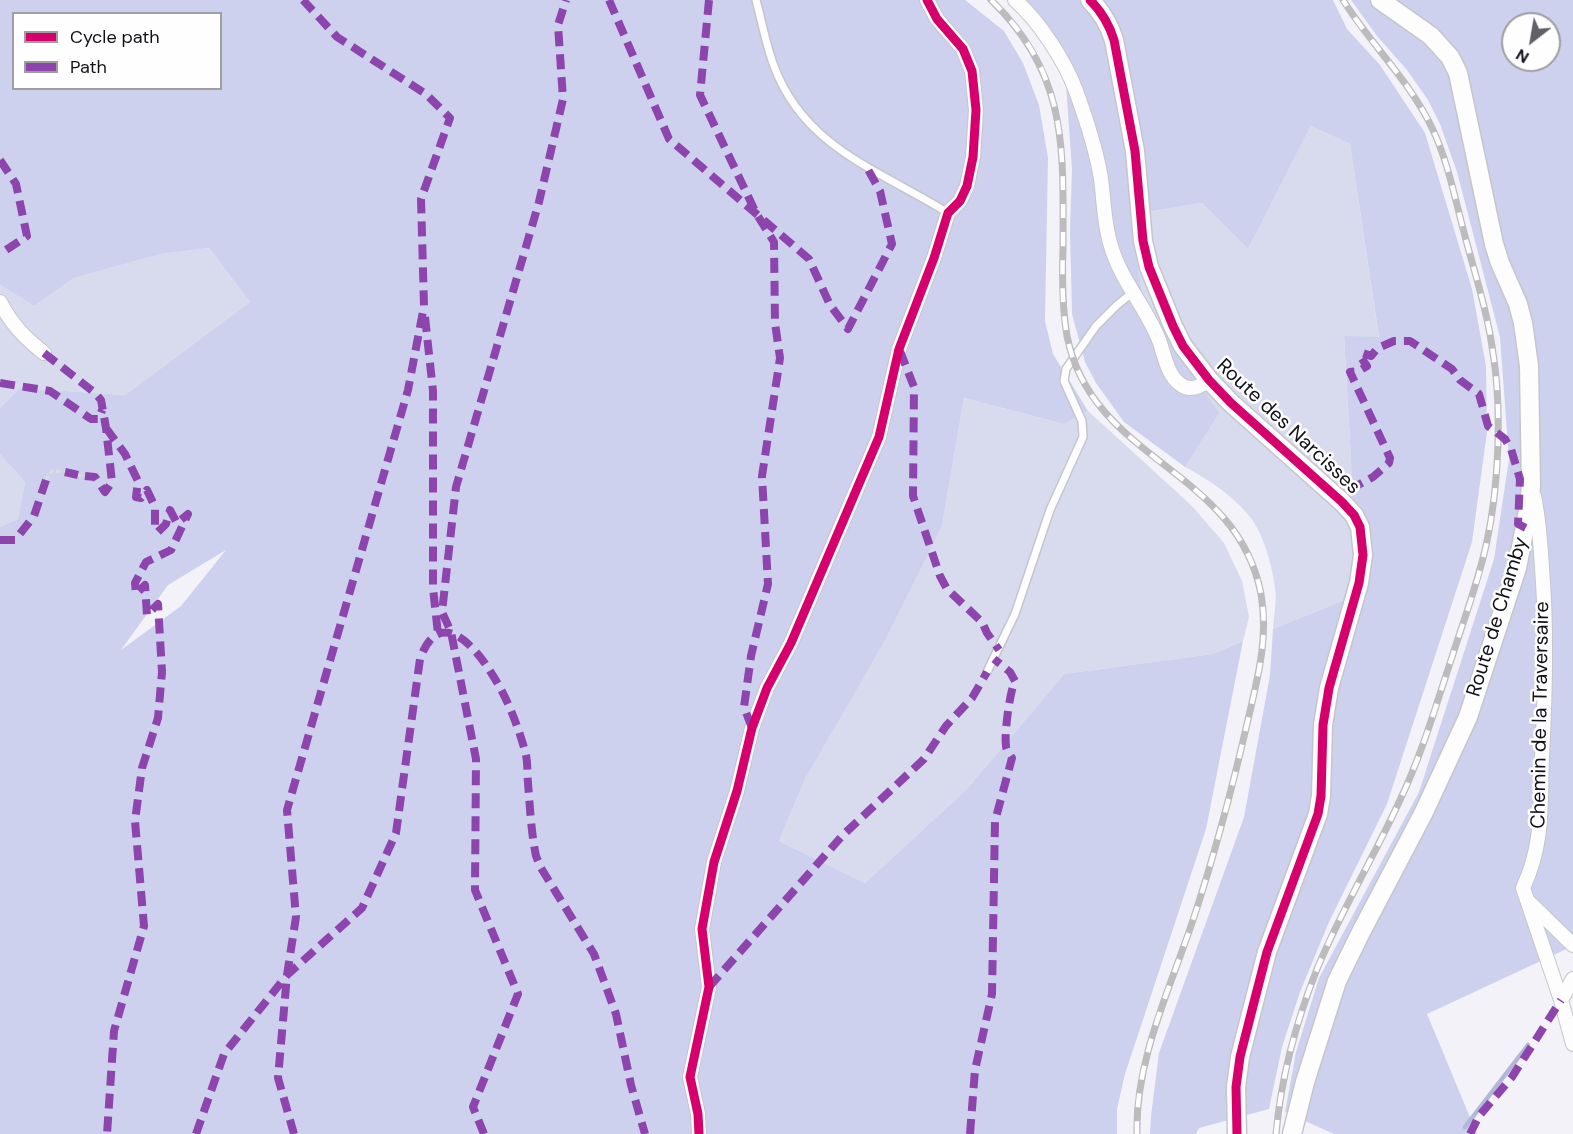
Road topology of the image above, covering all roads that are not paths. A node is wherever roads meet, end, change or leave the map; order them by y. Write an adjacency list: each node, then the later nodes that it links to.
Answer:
1 (756, 0): 6 (lane)
2 (927, 0): 6 (street)
3 (1016, 0): 7 (street)
4 (1090, 0): 10 (street, Route des Narcisses)
5 (1380, 0): 11 (street, Route de Chamby)
6 (948, 213): 18 (street)
7 (1132, 293): 10 (street); 12 (lane)
8 (0, 302): 9 (street)
9 (44, 353)
10 (1209, 380): 19 (street, Route des Narcisses)
11 (1531, 486): 13 (street, Chemin de la Traversaire); 20 (street, Route de Chamby)
12 (987, 672)
13 (1528, 901): 14 (street); 16 (street, Chemin de la Traversaire)
14 (1573, 945)
15 (1573, 979): 16 (street)
16 (1561, 1000): 17 (street, Chemin de la Traversaire)
17 (1573, 1044)
18 (699, 1134)
19 (1237, 1134)
20 (1292, 1134)

